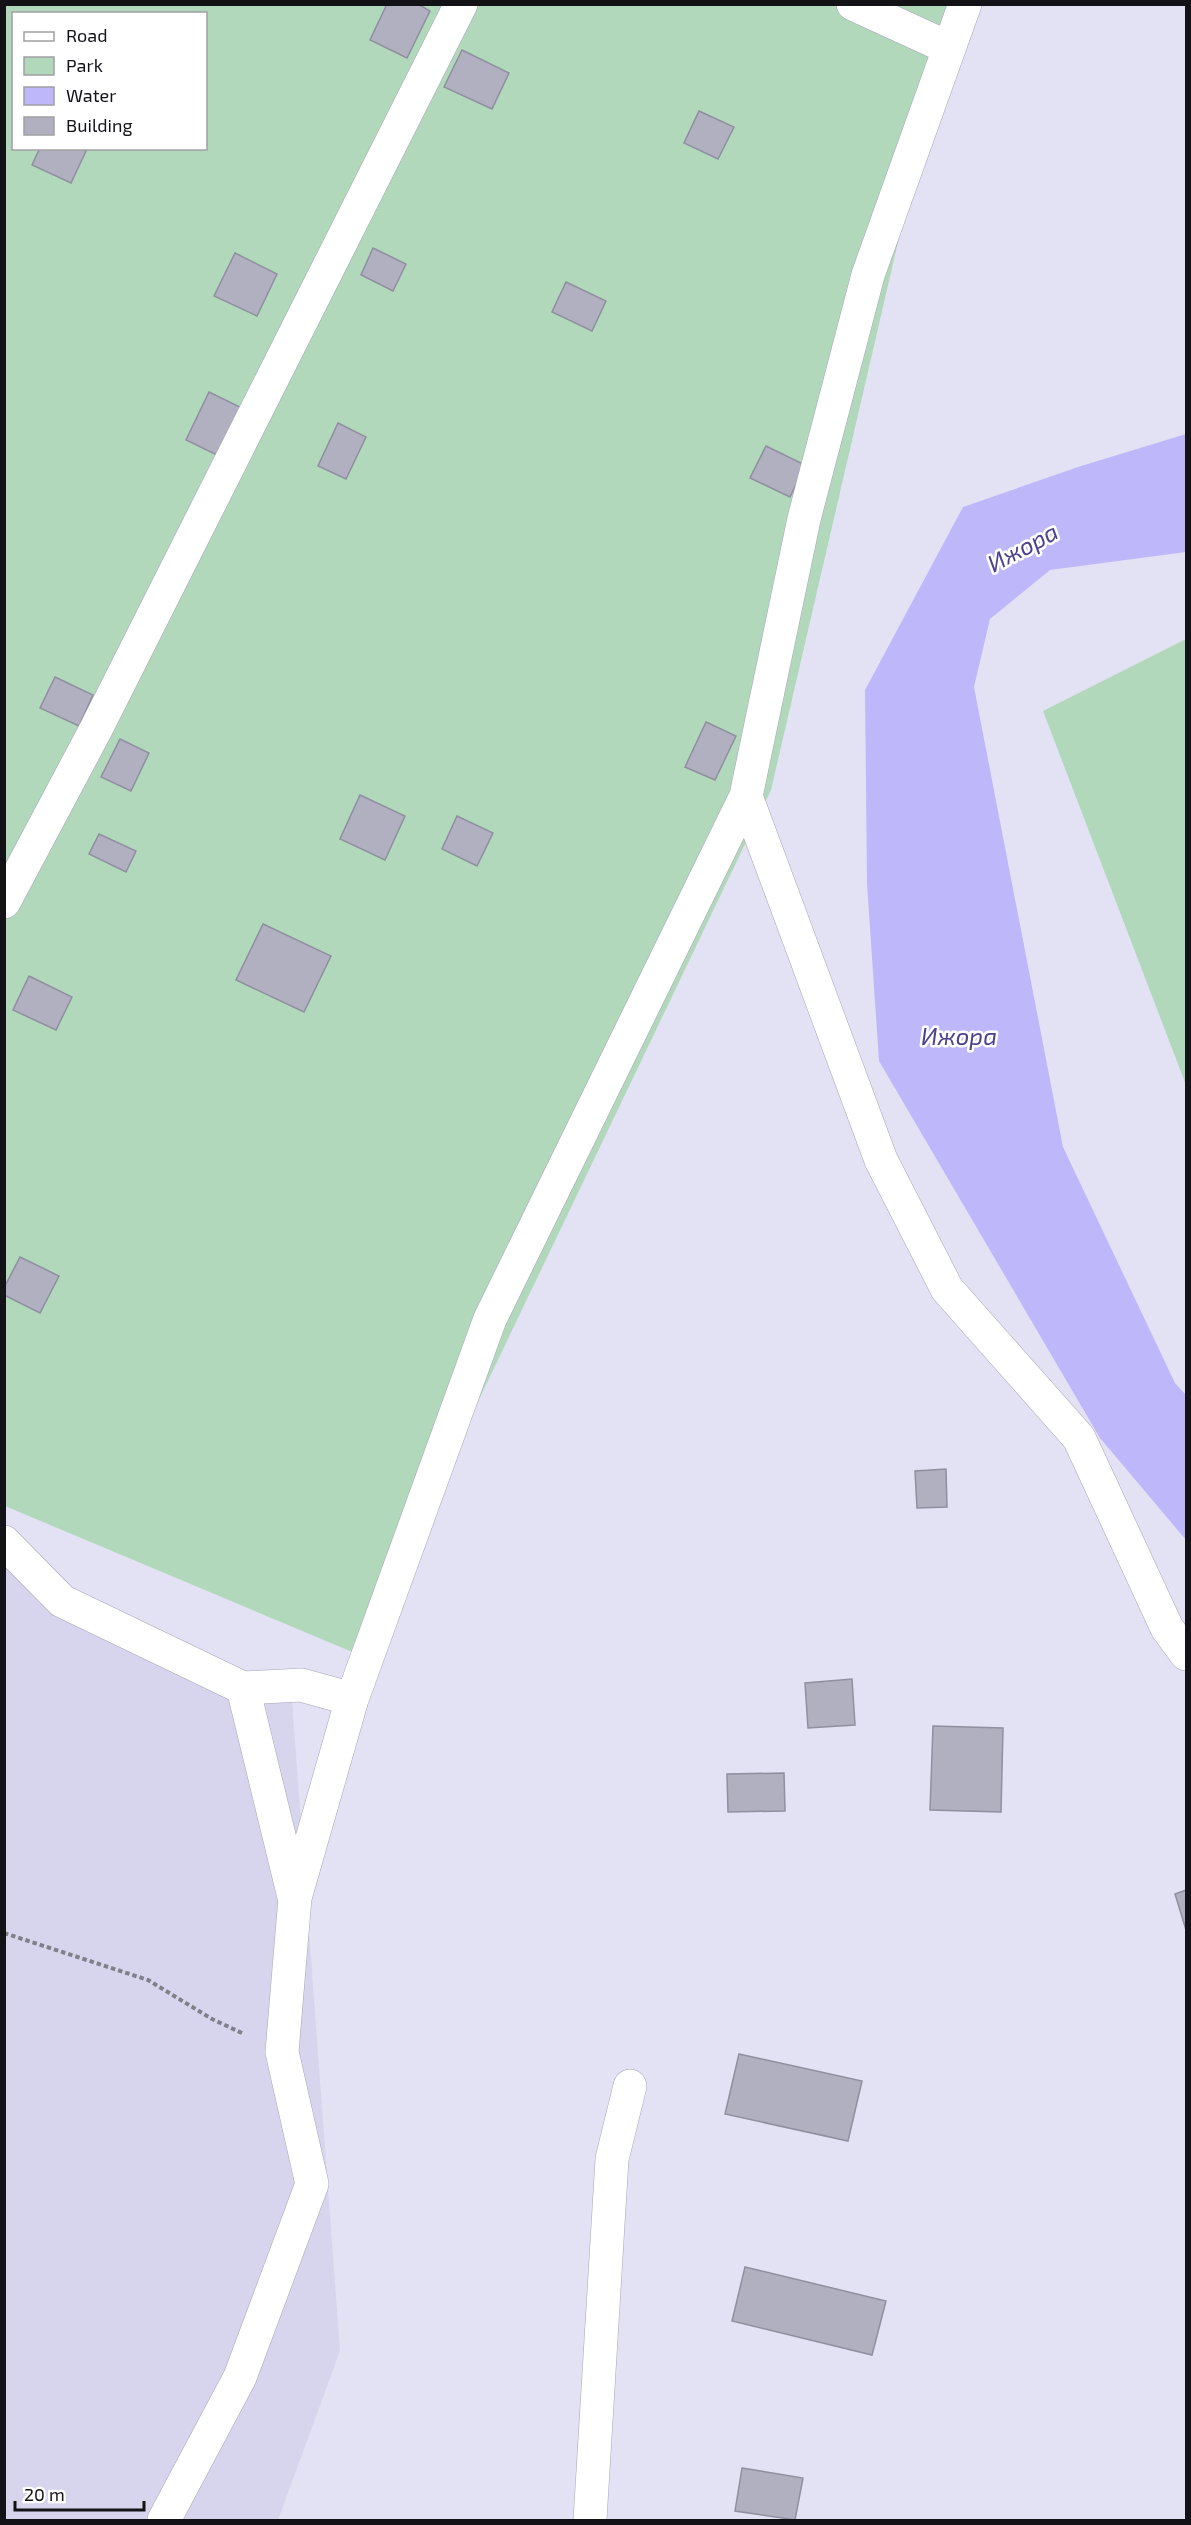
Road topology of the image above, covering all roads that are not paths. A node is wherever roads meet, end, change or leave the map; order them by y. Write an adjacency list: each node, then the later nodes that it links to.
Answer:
1 (461, 4): 6 (street)
2 (853, 4): 4 (street)
3 (965, 4): 4 (street)
4 (949, 48): 5 (street)
5 (746, 796): 8 (street); 10 (street)
6 (4, 902)
7 (4, 1542): 9 (street)
8 (1186, 1654)
9 (243, 1689): 10 (street); 11 (street)
10 (352, 1699): 11 (street)
11 (295, 1898): 13 (street)
12 (630, 2086): 14 (street)
13 (164, 2520)
14 (590, 2520)

